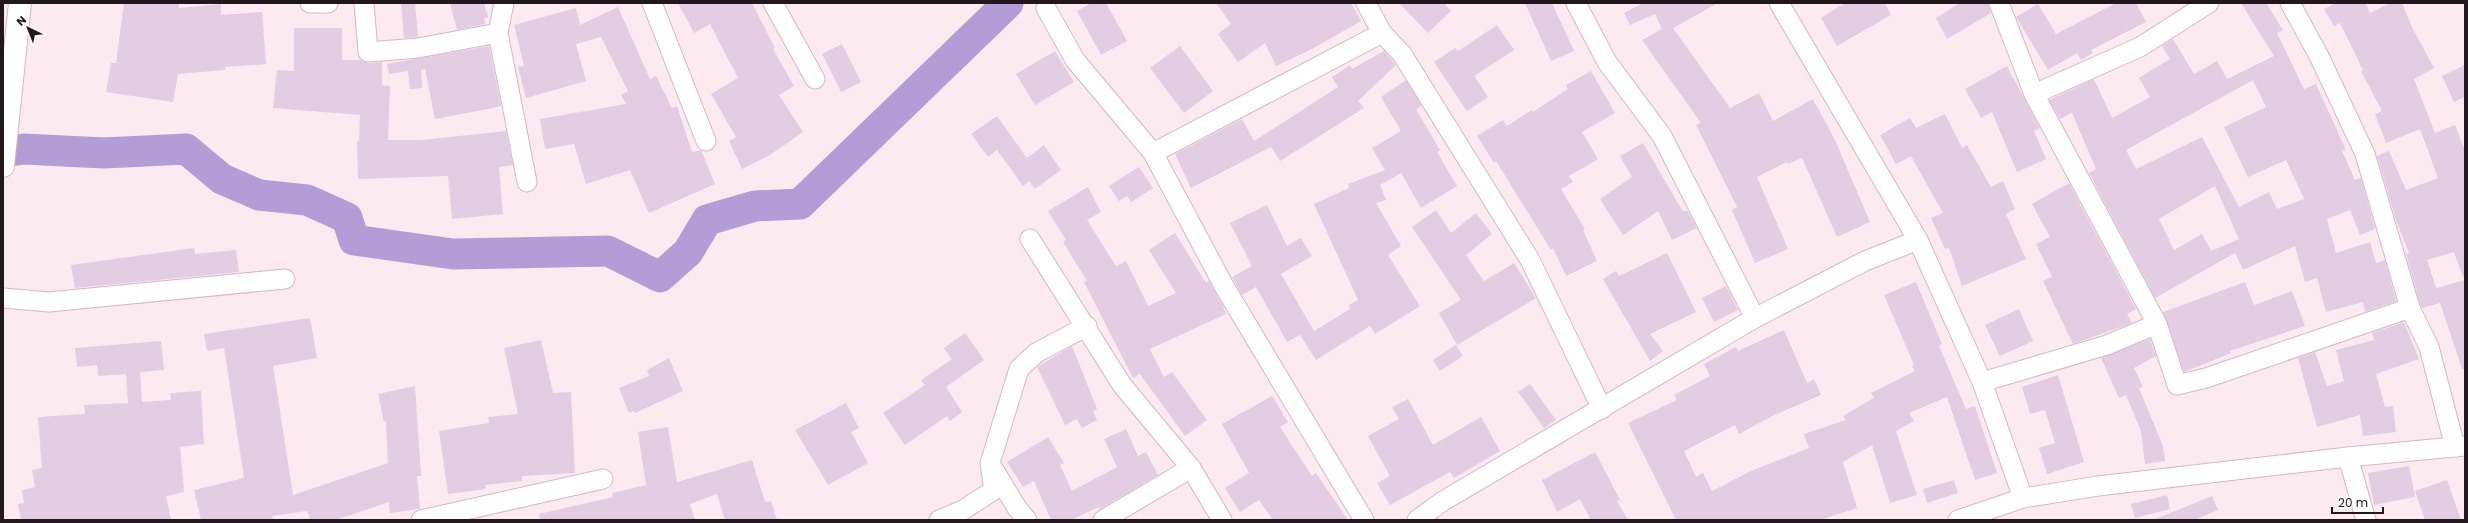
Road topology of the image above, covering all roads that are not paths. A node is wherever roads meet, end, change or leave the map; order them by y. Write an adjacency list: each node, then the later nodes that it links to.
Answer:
1 (20, 3): 21 (main road)
2 (310, 3): 3 (street)
3 (328, 3)
4 (364, 3): 15 (street)
5 (504, 3): 15 (street)
6 (652, 3): 19 (street)
7 (773, 3): 17 (street)
8 (1366, 3): 16 (street)
9 (1576, 3): 28 (street)
10 (1779, 3): 24 (street)
11 (1999, 3): 18 (street)
12 (2209, 3): 18 (street)
13 (2290, 3): 27 (street)
14 (1046, 8): 20 (street)
15 (498, 33): 22 (street)
16 (1382, 33): 20 (street); 32 (street)
17 (815, 79)
18 (2034, 94): 29 (street)
19 (706, 141)
20 (1153, 153): 45 (street)
21 (3, 166)
22 (527, 182)
23 (1030, 239): 30 (street)
24 (1918, 240): 28 (street); 31 (street)
25 (285, 279): 26 (street)
26 (3, 298)
27 (2410, 308): 29 (street); 33 (street)
28 (1755, 318): 32 (street)
29 (2157, 324): 31 (street)
30 (1087, 326): 35 (street); 36 (street)
31 (1982, 382): 38 (street)
32 (1602, 409): 46 (street)
33 (2460, 446): 34 (street)
34 (2348, 457): 38 (street); 48 (street)
35 (990, 463): 41 (street); 42 (street)
36 (1191, 468): 43 (street); 44 (street)
37 (602, 479): 39 (street)
38 (2022, 498): 47 (street)
39 (441, 518): 40 (street)
40 (421, 520)
41 (939, 520)
42 (1027, 520)
43 (1103, 520)
44 (1222, 520)
45 (1364, 520)
46 (1417, 520)
47 (1958, 520)
48 (2366, 520)

